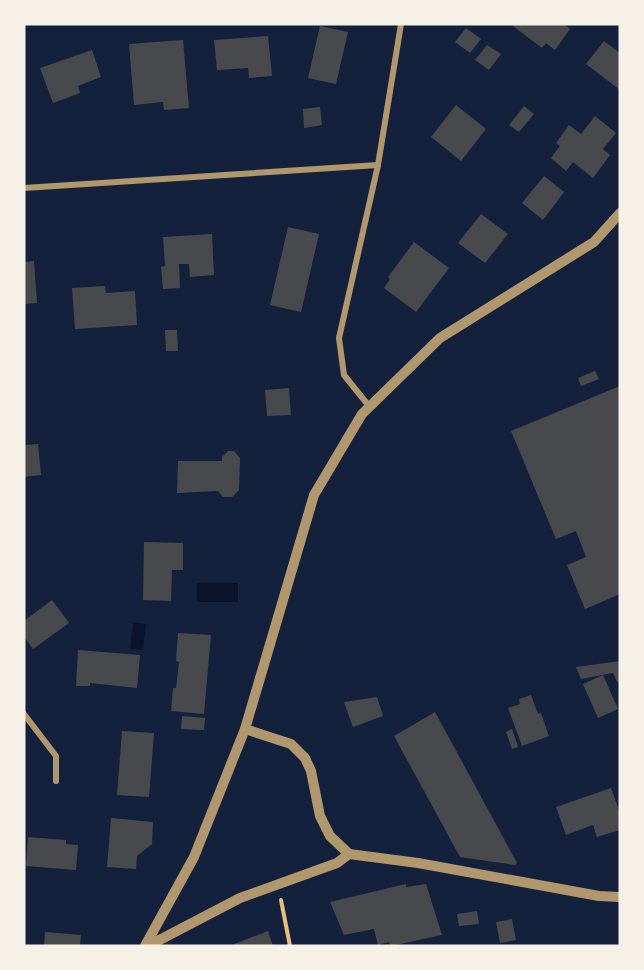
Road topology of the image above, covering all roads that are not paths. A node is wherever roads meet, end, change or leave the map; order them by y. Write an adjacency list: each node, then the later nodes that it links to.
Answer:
1 (401, 24): 2 (street)
2 (378, 165): 3 (street); 5 (street)
3 (24, 188)
4 (620, 213): 5 (street)
5 (369, 406): 7 (street)
6 (24, 714): 8 (street)
7 (245, 729): 9 (street); 11 (street)
8 (56, 781)
9 (349, 854): 10 (street); 11 (street)
10 (620, 897)
11 (147, 946)

